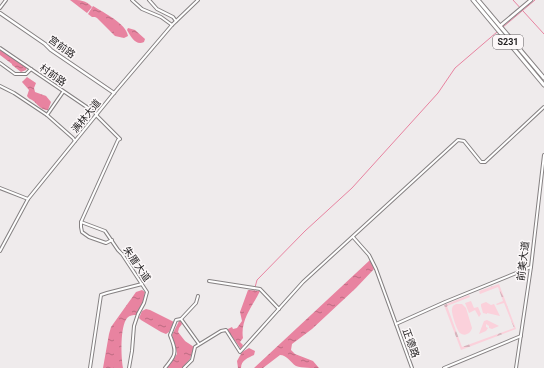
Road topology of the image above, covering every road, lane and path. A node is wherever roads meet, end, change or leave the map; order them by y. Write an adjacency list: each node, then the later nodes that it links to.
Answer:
1 (6, 0): 8 (street)
2 (132, 0): 11 (street)
3 (149, 0): 10 (street)
4 (198, 0): 10 (street, 满林大道)
5 (473, 0): 17 (main road, S231)
6 (478, 0): 12 (main road, S231)
7 (531, 0): 12 (street)
8 (0, 8)
9 (0, 13): 20 (street, 宫前路)
10 (176, 21): 11 (street, 满林大道)
11 (172, 25): 20 (street, 满林大道)
12 (500, 26): 16 (main road, S231)
13 (0, 48): 15 (street, 村前路)
14 (0, 63): 15 (street)
15 (31, 69): 19 (street, 村前路)
16 (544, 78)
17 (544, 85)
18 (0, 86): 22 (street)
19 (63, 91): 22 (street); 23 (street, 村前路)
20 (114, 93): 23 (street, 满林大道)
21 (544, 107): 29 (street)
22 (47, 115): 24 (street)
23 (97, 115): 24 (street, 满林大道); 28 (street, 村前路)
24 (75, 141): 27 (street, 满林大道)
25 (544, 156): 32 (street, 前美大道)
26 (0, 188): 27 (street)
27 (28, 199): 31 (street, 满林大道)
28 (81, 222): 30 (street, 朱厝大道); 30 (street)
29 (353, 237): 36 (street); 38 (street, 正德路)
30 (111, 240): 34 (street, 朱厝大道)
31 (0, 251)
32 (531, 267): 38 (street); 39 (street, 前美大道)
33 (209, 281): 36 (street)
34 (142, 284): 41 (street); 42 (street, 朱厝大道)
35 (198, 296): 37 (street)
36 (279, 309): 40 (street)
37 (180, 319): 40 (street); 43 (street)
38 (396, 324): 45 (street, 正德路)
39 (521, 336): 46 (street); 47 (street, 前美大道)
40 (199, 344): 44 (street)
41 (90, 368)
42 (130, 368)
43 (165, 368)
44 (184, 368)
45 (412, 368)
46 (444, 368)
47 (516, 368)

